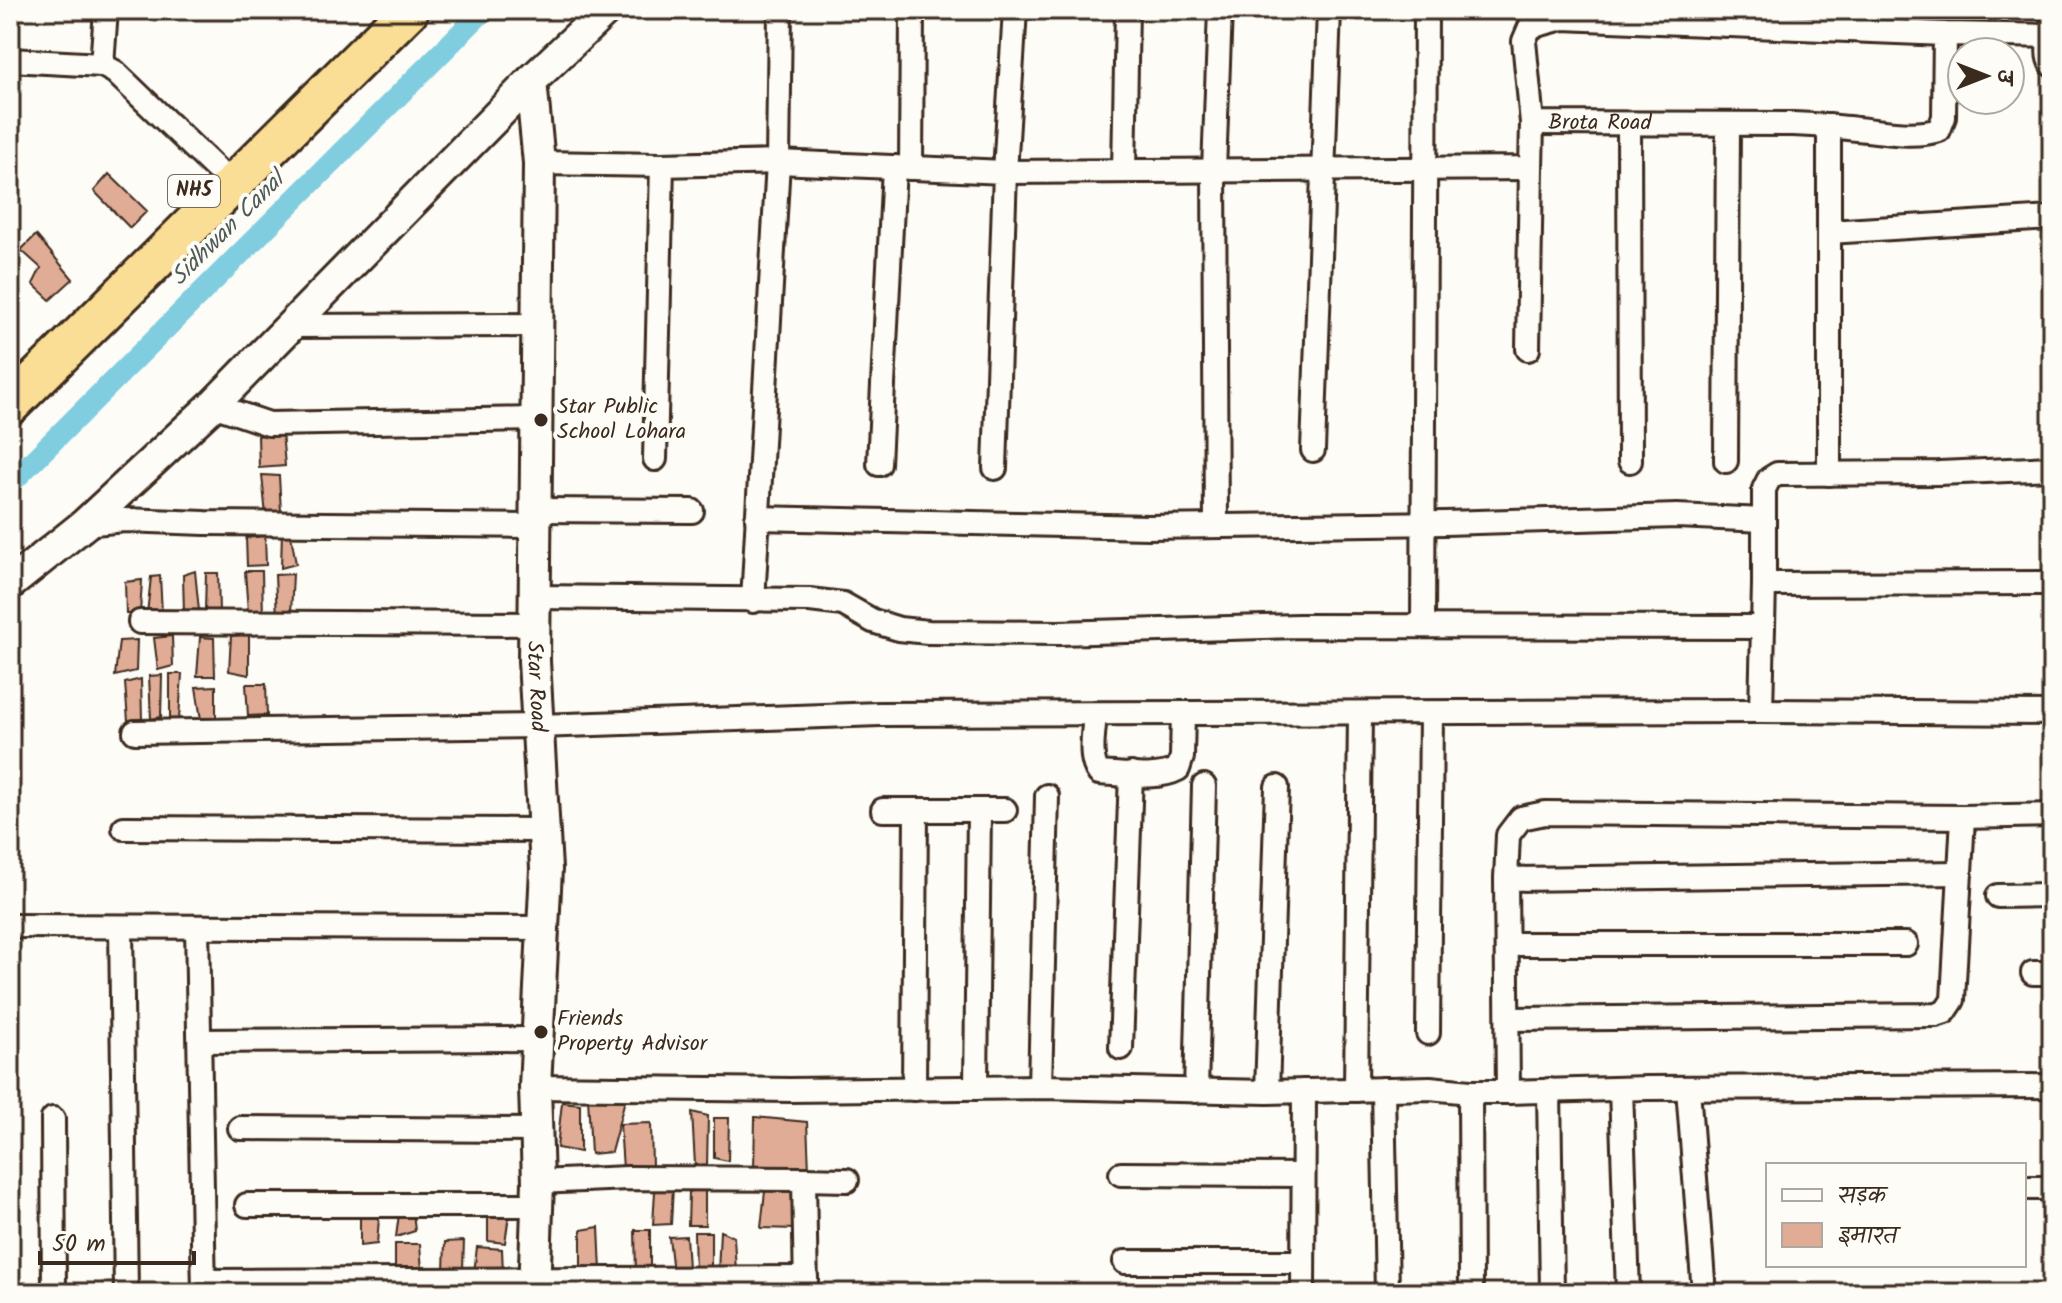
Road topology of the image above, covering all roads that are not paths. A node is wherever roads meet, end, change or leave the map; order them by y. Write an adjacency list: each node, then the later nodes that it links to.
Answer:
1 (106, 10): 16 (street)
2 (376, 10): 28 (highway, NH5)
3 (409, 10): 40 (highway, NH5)
4 (606, 10): 18 (street)
5 (780, 10): 23 (street)
6 (912, 10): 26 (street)
7 (1015, 10): 33 (street)
8 (1127, 10): 32 (street)
9 (1220, 10): 31 (street)
10 (1329, 10): 29 (street)
11 (1426, 10): 30 (street)
12 (2052, 24): 14 (street)
13 (1945, 34): 14 (street, Brota Road); 19 (street, Brota Road); 22 (street, Brota Road)
14 (2051, 36): 17 (street)
15 (10, 60): 16 (street)
16 (102, 65): 28 (street)
17 (2052, 65)
18 (531, 81): 24 (street, Star Road); 37 (street)
19 (1532, 123): 20 (street, Brota Road); 27 (street)
20 (1629, 124): 21 (street, Brota Road); 45 (street)
21 (1728, 124): 22 (street, Brota Road); 46 (street)
22 (1829, 126): 35 (street)
23 (778, 162): 25 (street); 26 (street); 53 (street)
24 (539, 163): 25 (street); 36 (street, Star Road)
25 (662, 165): 44 (street)
26 (903, 167): 33 (street); 47 (street)
27 (1531, 168): 30 (street); 38 (street)
28 (216, 169): 39 (highway, NH5)
29 (1323, 169): 30 (street); 31 (street); 43 (street)
30 (1424, 169): 55 (street)
31 (1214, 170): 32 (street); 57 (street)
32 (1124, 171): 33 (street)
33 (1005, 172): 48 (street)
34 (2052, 218): 35 (street)
35 (1829, 232): 50 (street)
36 (537, 325): 37 (street); 42 (street, Star Road)
37 (290, 326): 41 (street)
38 (1528, 349)
39 (10, 370)
40 (10, 405)
41 (213, 405): 42 (street); 56 (street)
42 (536, 419): 52 (street, Star Road)
43 (1313, 450)
44 (655, 459)
45 (1630, 461)
46 (1726, 461)
47 (879, 464)
48 (995, 468)
49 (2052, 468): 50 (street)
50 (1829, 474): 54 (street)
51 (692, 511): 52 (street)
52 (535, 518): 56 (street); 62 (street, Star Road)
53 (757, 518): 57 (street); 61 (street)
54 (1764, 520): 55 (street); 60 (street)
55 (1423, 523): 57 (street); 64 (street)
56 (85, 524): 59 (street)
57 (1216, 526)
58 (2052, 583): 60 (street)
59 (10, 584)
60 (1764, 584): 65 (street)
61 (753, 601): 62 (street); 64 (street)
62 (535, 610): 63 (street); 72 (street, Star Road)
63 (140, 622)
64 (1423, 626): 65 (street)
65 (1763, 627): 66 (street)
66 (1761, 711): 69 (street); 70 (street)
67 (1183, 713): 68 (street); 71 (street); 74 (street)
68 (1360, 713): 69 (street); 109 (street)
69 (1431, 713): 97 (street)
70 (2052, 713)
71 (1095, 714): 72 (street); 74 (street)
72 (538, 726): 73 (street); 85 (street, Star Road)
73 (135, 732)
74 (1131, 774): 100 (street)
75 (1204, 786): 111 (street)
76 (1277, 787): 113 (street)
77 (1047, 796): 103 (street)
78 (883, 810): 79 (street)
79 (916, 810): 80 (street); 105 (street)
80 (979, 810): 81 (street); 104 (street)
81 (1005, 810)
82 (2052, 815): 83 (street)
83 (1963, 817): 86 (street); 87 (street)
84 (124, 828): 85 (street)
85 (543, 830): 93 (street, Star Road)
86 (1960, 873): 87 (street); 96 (street)
87 (1506, 879): 94 (street)
88 (2052, 895): 89 (street)
89 (1998, 896)
90 (10, 926): 91 (street)
91 (121, 927): 92 (street); 133 (street)
92 (197, 927): 93 (street); 99 (street)
93 (542, 928): 98 (street, Star Road)
94 (1507, 944): 95 (street); 96 (street)
95 (1906, 944)
96 (1508, 1019): 115 (street)
97 (1428, 1033)
98 (537, 1039): 99 (street); 102 (street, Star Road)
99 (200, 1041): 131 (street)
100 (1121, 1048)
101 (2052, 1086): 108 (street)
102 (535, 1087): 105 (street); 118 (street, Star Road)
103 (1040, 1087): 104 (street); 111 (street)
104 (976, 1088): 105 (street)
105 (914, 1089)
106 (1383, 1089): 109 (street); 114 (street); 135 (street)
107 (1621, 1089): 108 (street); 110 (street); 138 (street)
108 (1688, 1089): 139 (street)
109 (1356, 1090): 112 (street)
110 (1549, 1090): 115 (street); 137 (street)
111 (1196, 1091): 113 (street)
112 (1304, 1091): 113 (street); 120 (street)
113 (1267, 1092)
114 (1470, 1092): 115 (street); 136 (street)
115 (1508, 1092)
116 (53, 1119): 132 (street)
117 (240, 1128): 118 (street)
118 (536, 1130): 125 (street, Star Road)
119 (1121, 1174): 120 (street)
120 (1303, 1175): 128 (street)
121 (804, 1179): 122 (street); 125 (street); 130 (street)
122 (847, 1180)
123 (2026, 1188): 124 (street)
124 (2052, 1188)
125 (537, 1193): 126 (street); 129 (street, Star Road)
126 (247, 1205)
127 (1125, 1262): 128 (street)
128 (1303, 1262): 134 (street)
129 (534, 1286): 130 (street); 131 (street)
130 (806, 1286)
131 (204, 1287)
132 (54, 1293)
133 (126, 1293)
134 (1303, 1293)
135 (1387, 1293)
136 (1471, 1293)
137 (1552, 1293)
138 (1628, 1293)
139 (1704, 1293)

